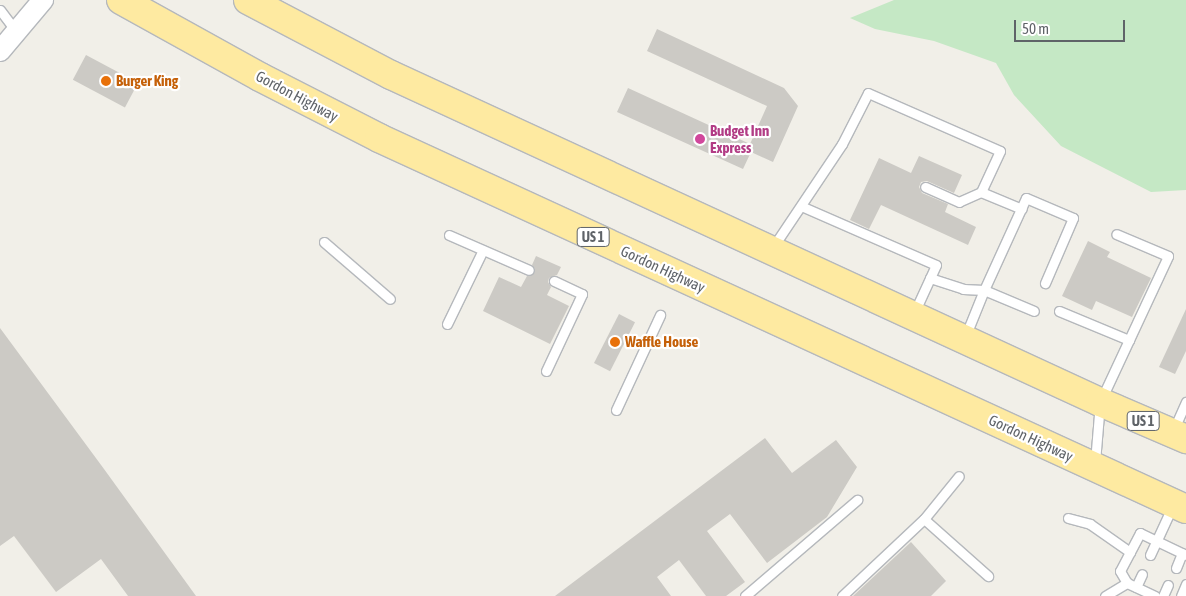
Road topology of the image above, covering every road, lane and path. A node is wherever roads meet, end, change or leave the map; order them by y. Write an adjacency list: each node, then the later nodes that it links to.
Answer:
1 (43, 0): 5 (street)
2 (121, 0): 34 (highway, Gordon Highway / US 1)
3 (248, 0): 15 (highway, US 1)
4 (0, 10): 5 (lane)
5 (16, 32): 6 (street)
6 (0, 51)
7 (925, 187): 8 (lane)
8 (981, 192): 9 (lane); 10 (lane)
9 (801, 206): 15 (lane); 17 (lane)
10 (1022, 209): 19 (lane); 20 (lane)
11 (1116, 234): 28 (lane)
12 (449, 235): 14 (lane)
13 (324, 242): 21 (lane)
14 (483, 250): 16 (lane); 26 (lane)
15 (770, 250): 25 (highway, US 1)
16 (529, 270)
17 (930, 278): 20 (lane); 25 (lane)
18 (554, 282): 29 (lane)
19 (1045, 283)
20 (984, 290): 22 (lane); 27 (lane)
21 (390, 299)
22 (1034, 311)
23 (1059, 311): 28 (lane)
24 (660, 315): 32 (lane)
25 (913, 315): 27 (highway, US 1)
26 (448, 324)
27 (964, 339): 30 (highway, US 1)
28 (1129, 340): 30 (lane)
29 (546, 370)
30 (1100, 402): 33 (highway, US 1); 34 (lane)
31 (1186, 402): 33 (lane)
32 (616, 410)
33 (1179, 436)
34 (1095, 468): 37 (highway, Gordon Highway / US 1)
35 (959, 476): 39 (lane)
36 (857, 500): 51 (lane)
37 (1180, 506): 40 (lane)
38 (1068, 518): 41 (lane)
39 (924, 519): 46 (lane); 52 (lane)
40 (1157, 541): 41 (lane); 42 (lane); 43 (lane)
41 (1130, 552): 47 (lane)
42 (1184, 554): 44 (lane)
43 (1150, 555)
44 (1176, 568)
45 (1142, 574): 50 (lane)
46 (988, 576)
47 (1127, 583): 50 (lane); 53 (lane)
48 (1186, 584): 56 (lane)
49 (1168, 585): 55 (lane)
50 (1136, 587): 54 (lane)
51 (745, 596)
52 (842, 596)
53 (1105, 596)
54 (1155, 596)
55 (1163, 596)
56 (1181, 596)

